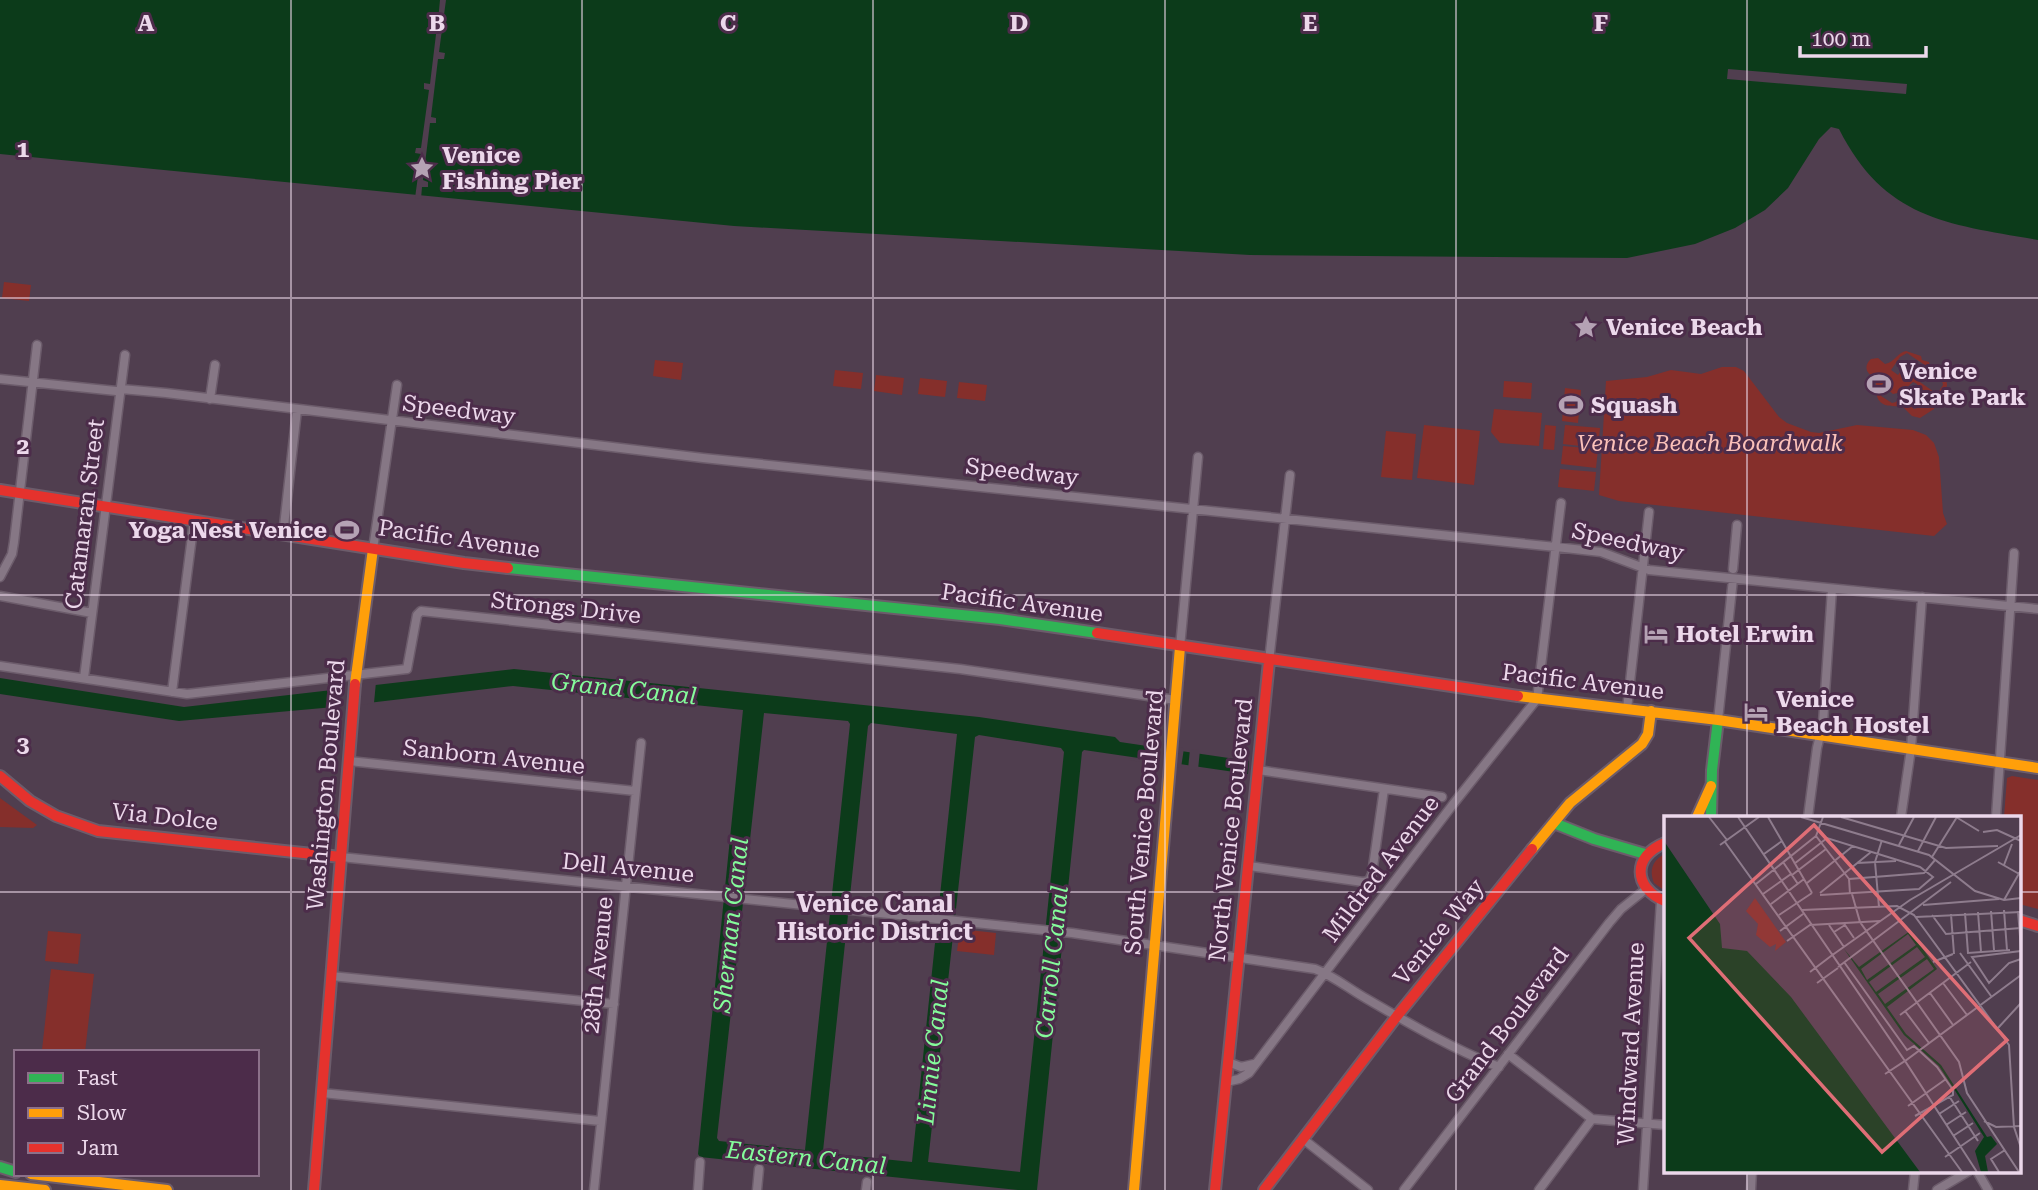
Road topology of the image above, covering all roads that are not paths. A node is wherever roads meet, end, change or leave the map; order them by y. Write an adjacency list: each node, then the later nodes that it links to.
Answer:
1 (37, 345): 5 (street)
2 (125, 355): 7 (street, Catamaran Street)
3 (215, 365): 8 (street)
4 (0, 379): 5 (street, Speedway)
5 (32, 383): 7 (street, Speedway); 14 (street)
6 (397, 385): 10 (street, Washington Boulevard)
7 (121, 389): 8 (street, Speedway); 16 (street, Catamaran Street)
8 (210, 399): 9 (street, Speedway)
9 (298, 410): 10 (street, Speedway); 22 (street)
10 (391, 421): 17 (street, Speedway); 24 (street, Washington Boulevard)
11 (1198, 457): 17 (street, South Venice Boulevard)
12 (1290, 475): 19 (street, North Venice Boulevard)
13 (0, 490): 14 (main road, Pacific Avenue)
14 (20, 493): 16 (main road, Pacific Avenue); 28 (street)
15 (1561, 503): 23 (street)
16 (105, 506): 20 (main road, Pacific Avenue); 35 (street, Catamaran Street)
17 (1194, 509): 19 (street, Speedway); 36 (street, South Venice Boulevard)
18 (1648, 512): 26 (street)
19 (1285, 519): 23 (street, Speedway); 37 (street, North Venice Boulevard)
20 (194, 521): 22 (main road, Pacific Avenue); 41 (street)
21 (1737, 525): 27 (street)
22 (282, 535): 24 (main road, Pacific Avenue)
23 (1556, 547): 26 (street, Speedway); 42 (street)
24 (373, 548): 36 (main road, Pacific Avenue); 40 (main road, Washington Boulevard)
25 (2014, 553): 33 (street)
26 (1641, 568): 29 (street, Speedway); 44 (street)
27 (1734, 569)
28 (0, 577)
29 (1732, 579): 30 (street, Speedway); 46 (street)
30 (1832, 589): 32 (street, Speedway); 47 (street)
31 (0, 596): 35 (street)
32 (1922, 597): 33 (street, Speedway); 49 (street)
33 (2011, 606): 34 (street, Speedway); 51 (street)
34 (2038, 609)
35 (92, 613): 39 (street, Catamaran Street)
36 (1180, 646): 37 (main road, Pacific Avenue); 43 (main road, South Venice Boulevard)
37 (1269, 661): 42 (main road, Pacific Avenue); 53 (main road, North Venice Boulevard)
38 (0, 666): 39 (street, Strongs Drive)
39 (84, 678): 41 (street, Strongs Drive)
40 (356, 680): 41 (street, Strongs Drive); 43 (street, Strongs Drive); 50 (main road, Washington Boulevard)
41 (172, 692)
42 (1537, 699): 44 (main road, Pacific Avenue); 76 (street, Mildred Avenue)
43 (1176, 700): 74 (main road, South Venice Boulevard)
44 (1627, 709): 45 (main road, Pacific Avenue)
45 (1651, 711): 46 (main road, Pacific Avenue); 64 (main road, Venice Way)
46 (1718, 720): 47 (main road, Pacific Avenue); 55 (main road)
47 (1821, 736): 49 (main road, Pacific Avenue); 61 (street)
48 (640, 743): 57 (street, 28th Avenue)
49 (1911, 749): 51 (main road, Pacific Avenue); 62 (street)
50 (349, 761): 57 (street, Sanborn Avenue); 67 (main road, Washington Boulevard)
51 (2000, 763): 52 (main road, Pacific Avenue); 63 (street)
52 (2038, 768)
53 (1258, 769): 56 (street); 68 (main road, North Venice Boulevard)
54 (0, 776): 67 (main road, Via Dolce)
55 (1711, 786): 59 (main road); 60 (main road)
56 (1384, 789): 58 (street); 68 (street)
57 (635, 791): 69 (street, 28th Avenue)
58 (1442, 797)
59 (1697, 816)
60 (1711, 816)
61 (1808, 816)
62 (1900, 816)
63 (1996, 816)
64 (1554, 823): 66 (main road); 79 (main road, Venice Way)
65 (1664, 843): 66 (main road)
66 (1645, 854): 70 (main road)
67 (341, 857): 69 (street, Dell Avenue); 77 (main road, Washington Boulevard)
68 (1249, 866): 75 (main road, North Venice Boulevard)
69 (625, 887): 74 (street, Dell Avenue); 78 (street, 28th Avenue)
70 (1646, 889): 71 (main road); 80 (street, Grand Boulevard)
71 (1663, 900): 88 (street, Windward Avenue)
72 (2021, 921): 73 (main road)
73 (2038, 926)
74 (1154, 944): 75 (street, Dell Avenue); 106 (main road, South Venice Boulevard)
75 (1239, 957): 76 (street, Dell Avenue); 81 (main road, North Venice Boulevard)
76 (1327, 972): 79 (street); 82 (street, Mildred Avenue)
77 (331, 976): 78 (street); 85 (main road, Washington Boulevard)
78 (614, 1004): 87 (street, 28th Avenue)
79 (1397, 1016): 83 (street); 90 (main road, Venice Way)
80 (1508, 1054): 83 (street, Grand Boulevard); 86 (street)
81 (1228, 1062): 82 (street); 84 (main road, North Venice Boulevard)
82 (1256, 1062): 84 (street, Mildred Avenue)
83 (1499, 1067): 110 (street, Grand Boulevard)
84 (1226, 1082): 107 (main road, North Venice Boulevard)
85 (322, 1094): 87 (street); 102 (main road, Washington Boulevard)
86 (1592, 1119): 88 (street); 111 (street)
87 (600, 1121): 103 (street, 28th Avenue)
88 (1648, 1124): 89 (street); 112 (street, Windward Avenue)
89 (1664, 1125)
90 (1303, 1139): 108 (main road, Venice Way); 109 (street)
91 (701, 1162): 104 (street)
92 (759, 1169): 105 (street)
93 (1752, 1172): 113 (street)
94 (1915, 1172): 114 (street)
95 (1967, 1172): 115 (street)
96 (1978, 1172): 116 (street)
97 (43, 1176): 98 (main road)
98 (105, 1186): 101 (main road)
99 (5, 1187): 100 (main road)
100 (45, 1190)
101 (167, 1190)
102 (314, 1190)
103 (594, 1190)
104 (698, 1190)
105 (757, 1190)
106 (1134, 1190)
107 (1215, 1190)
108 (1264, 1190)
109 (1368, 1190)
110 (1404, 1190)
111 (1539, 1190)
112 (1643, 1190)
113 (1751, 1190)
114 (1913, 1190)
115 (1937, 1190)
116 (1988, 1190)

